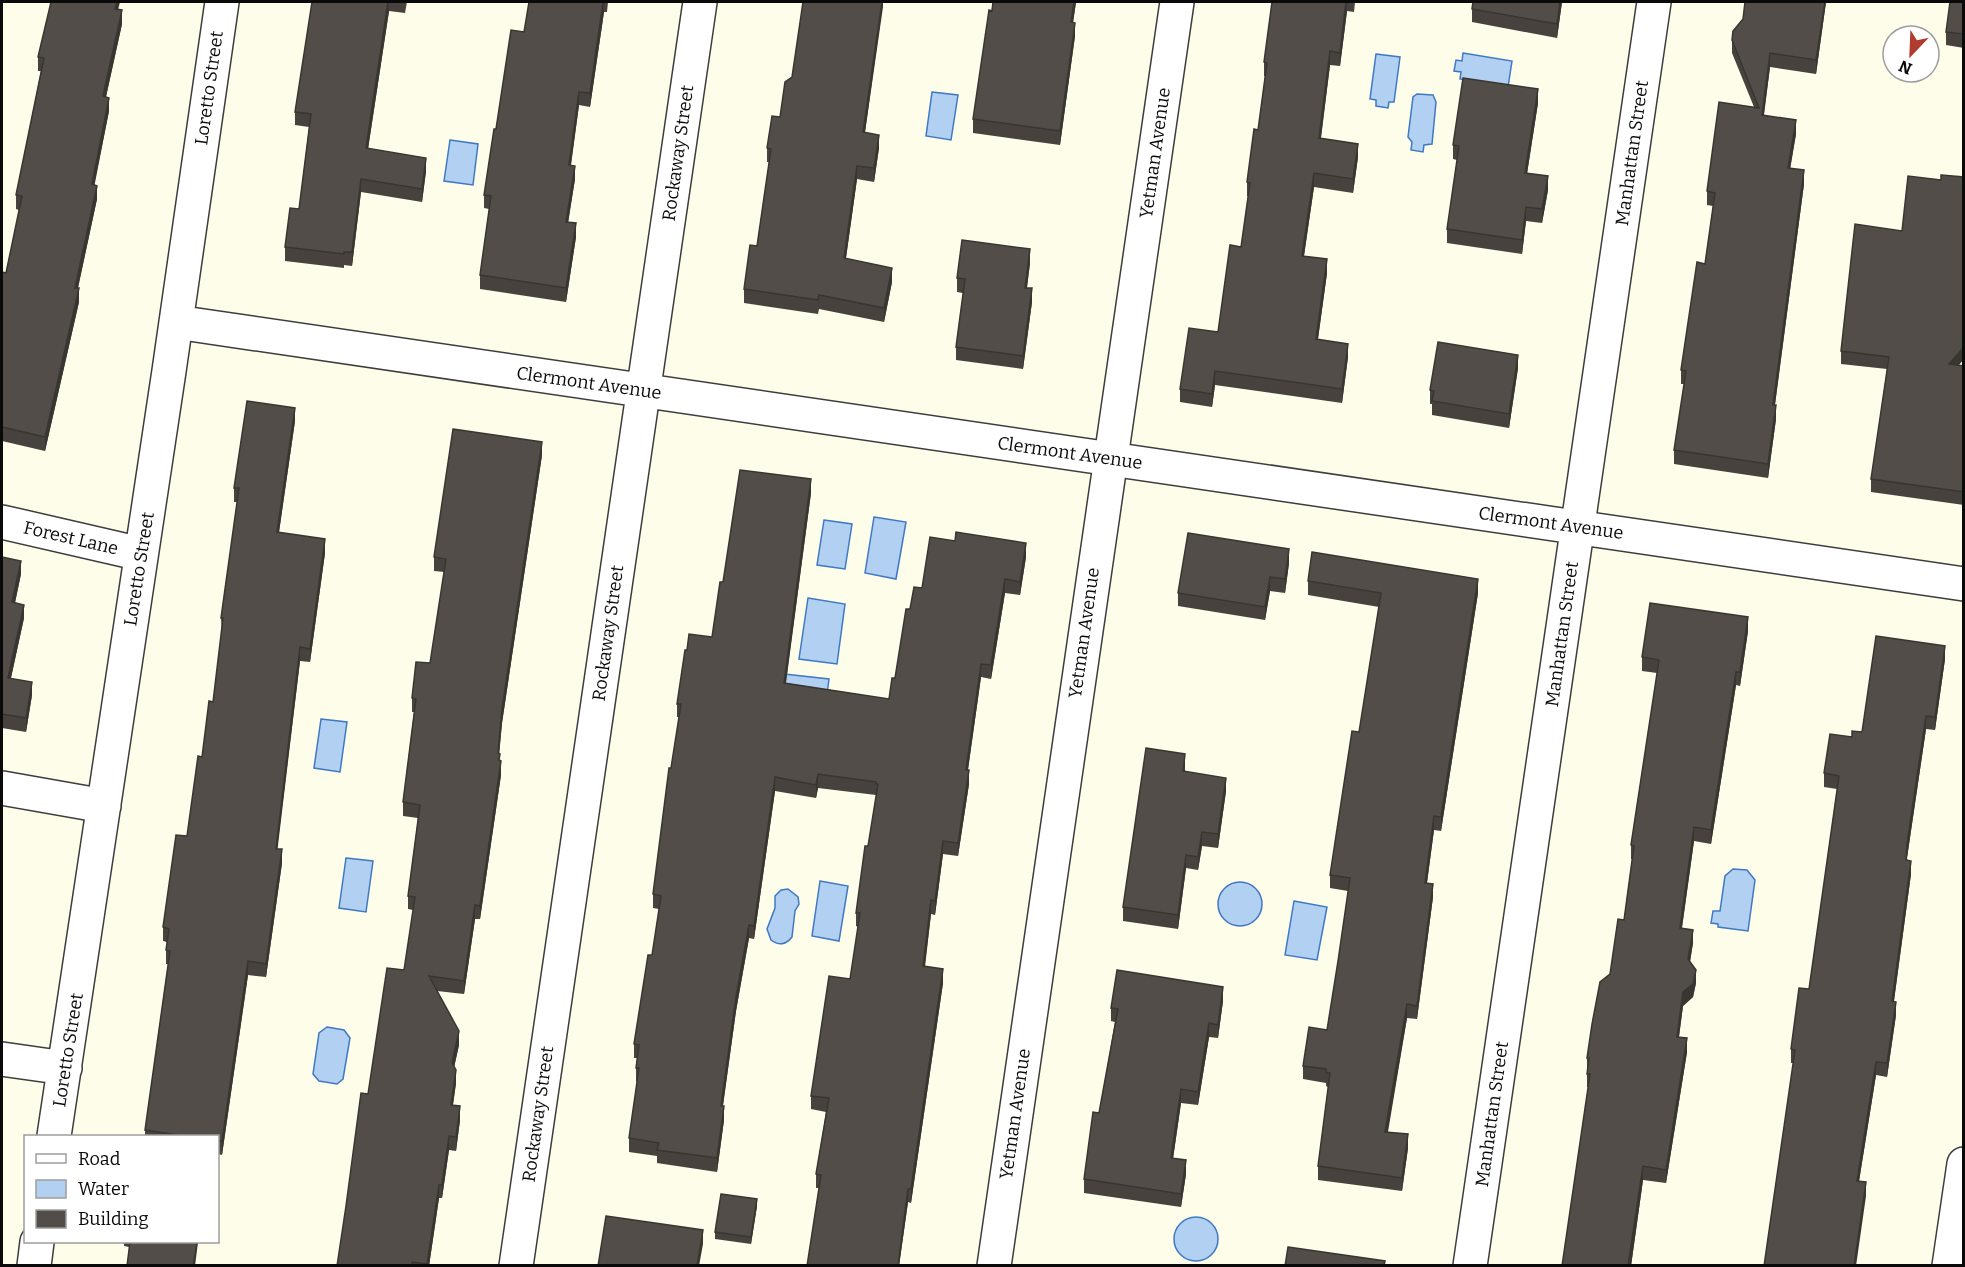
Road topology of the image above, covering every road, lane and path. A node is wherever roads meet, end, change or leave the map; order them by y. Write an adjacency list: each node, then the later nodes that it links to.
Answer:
1 (222, 2): 5 (street, Loretto Street)
2 (700, 2): 6 (street, Rockaway Street)
3 (1177, 2): 7 (street, Yetman Avenue)
4 (1653, 2): 9 (street, Manhattan Street)
5 (176, 322): 6 (street, Clermont Avenue); 10 (street, Loretto Street)
6 (644, 391): 7 (street, Clermont Avenue); 20 (street, Rockaway Street)
7 (1110, 459): 9 (street, Clermont Avenue); 21 (street, Yetman Avenue)
8 (2, 522): 10 (street, Forest Lane)
9 (1577, 527): 11 (street, Clermont Avenue); 22 (street, Manhattan Street)
10 (141, 554): 13 (street, Loretto Street)
11 (1964, 584)
12 (2, 789): 13 (street)
13 (104, 806): 15 (street, Loretto Street)
14 (2, 1059): 15 (street)
15 (65, 1068): 16 (street, Loretto Street)
16 (54, 1135)
17 (1964, 1164): 23 (street)
18 (38, 1243): 19 (street)
19 (34, 1266)
20 (516, 1266)
21 (993, 1266)
22 (1470, 1266)
23 (1949, 1266)

